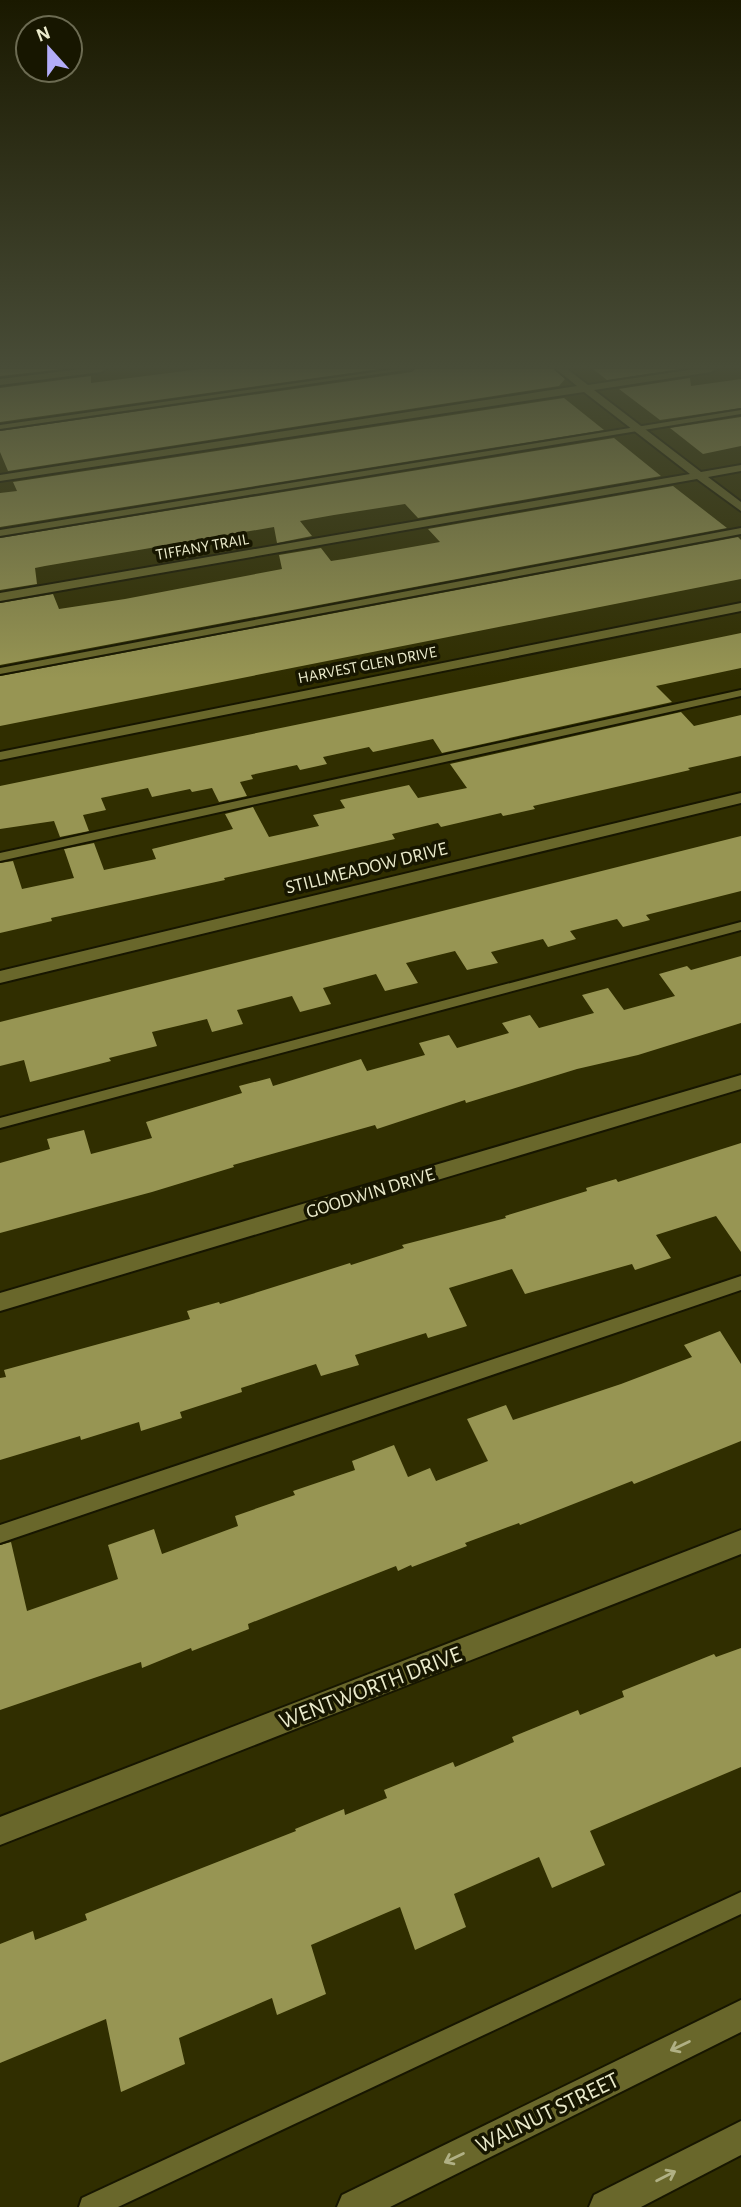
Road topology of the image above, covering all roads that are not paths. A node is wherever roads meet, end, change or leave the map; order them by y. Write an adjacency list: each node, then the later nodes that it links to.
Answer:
1 (39, 472): 6 (street)
2 (375, 472): 9 (lane)
3 (696, 472): 5 (street)
4 (718, 472): 5 (street, TIFFANY TRAIL)
5 (700, 475): 7 (street); 10 (street, TIFFANY TRAIL)
6 (0, 478)
7 (741, 508)
8 (741, 531): 12 (lane)
9 (0, 533)
10 (0, 597)
11 (741, 607): 14 (street, HARVEST GLEN DRIVE)
12 (0, 671)
13 (741, 693): 16 (lane)
14 (0, 757)
15 (741, 798): 18 (street, STILLMEADOW DRIVE)
16 (0, 858)
17 (741, 926): 20 (lane)
18 (0, 977)
19 (741, 1082): 22 (street, GOODWIN DRIVE)
20 (0, 1123)
21 (741, 1283): 23 (lane)
22 (0, 1302)
23 (0, 1534)
24 (741, 1542): 25 (street, WENTWORTH DRIVE)
25 (0, 1831)
26 (741, 1903): 29 (lane)
27 (741, 2016): 30 (street, WALNUT STREET, one-way to 30)
28 (741, 2137): 31 (street, one-way to 28)
29 (90, 2207)
30 (354, 2207)
31 (606, 2207)

